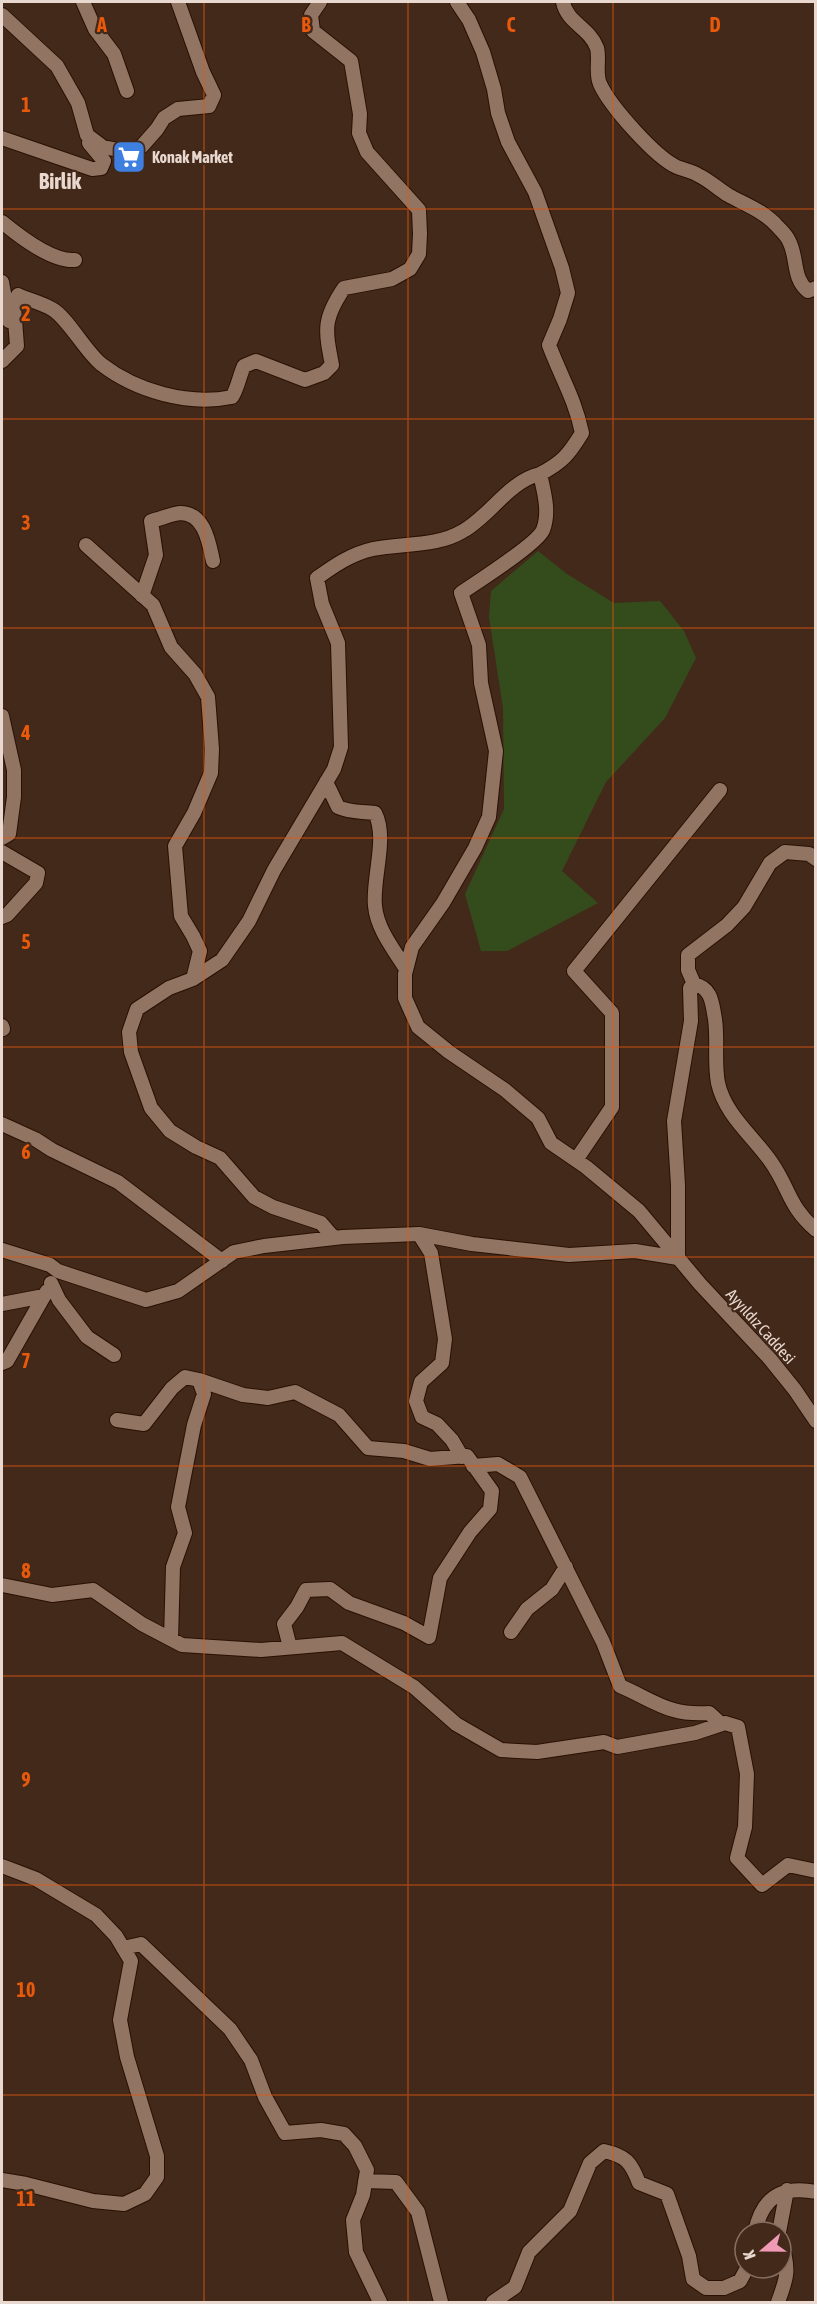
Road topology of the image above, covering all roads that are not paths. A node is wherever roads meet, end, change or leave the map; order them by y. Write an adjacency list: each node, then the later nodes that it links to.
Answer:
1 (83, 2): 7 (street)
2 (178, 2): 8 (street)
3 (320, 2): 14 (street)
4 (457, 2): 15 (street)
5 (563, 2): 13 (street)
6 (2, 15): 8 (street)
7 (127, 91)
8 (87, 135): 9 (street)
9 (2, 138)
10 (2, 222): 11 (street)
11 (75, 260)
12 (2, 282): 14 (street)
13 (816, 288)
14 (5, 357)
15 (540, 474): 20 (street); 27 (street, Ayyıldız Caddesi)
16 (86, 545): 18 (street)
17 (213, 561): 18 (street)
18 (142, 596): 28 (street)
19 (2, 716): 22 (street)
20 (326, 782): 27 (street); 28 (street)
21 (720, 790): 31 (street)
22 (6, 824): 23 (street)
23 (2, 838)
24 (2, 852): 26 (street)
25 (816, 858): 29 (street)
26 (2, 917)
27 (406, 969): 31 (street, Ayyıldız Caddesi)
28 (193, 979): 34 (street)
29 (694, 984): 32 (street); 36 (street)
30 (2, 1124): 37 (street)
31 (576, 1161): 36 (street, Ayyıldız Caddesi)
32 (816, 1230)
33 (419, 1234): 34 (street); 36 (street); 45 (street)
34 (334, 1238): 37 (street)
35 (2, 1250): 38 (street)
36 (678, 1258): 44 (street, Ayyıldız Caddesi)
37 (222, 1261): 38 (street)
38 (51, 1284): 39 (street); 40 (street); 41 (street)
39 (2, 1304)
40 (114, 1354)
41 (2, 1364)
42 (199, 1380): 43 (street); 45 (street); 50 (street)
43 (117, 1420)
44 (816, 1421)
45 (462, 1457): 46 (street)
46 (473, 1466): 47 (street); 51 (street)
47 (566, 1567): 49 (street); 52 (street)
48 (2, 1585): 50 (street)
49 (511, 1632)
50 (171, 1639): 51 (street)
51 (290, 1647): 52 (street)
52 (722, 1724): 54 (street)
53 (2, 1866): 55 (street)
54 (816, 1871)
55 (123, 1948): 56 (street); 57 (street)
56 (2, 2180)
57 (365, 2181): 64 (street); 65 (street)
58 (787, 2190): 59 (street); 60 (street); 61 (street)
59 (816, 2192)
60 (758, 2220)
61 (781, 2220)
62 (741, 2280): 66 (street)
63 (787, 2280): 67 (street)
64 (380, 2302)
65 (441, 2302)
66 (493, 2302)
67 (778, 2302)

